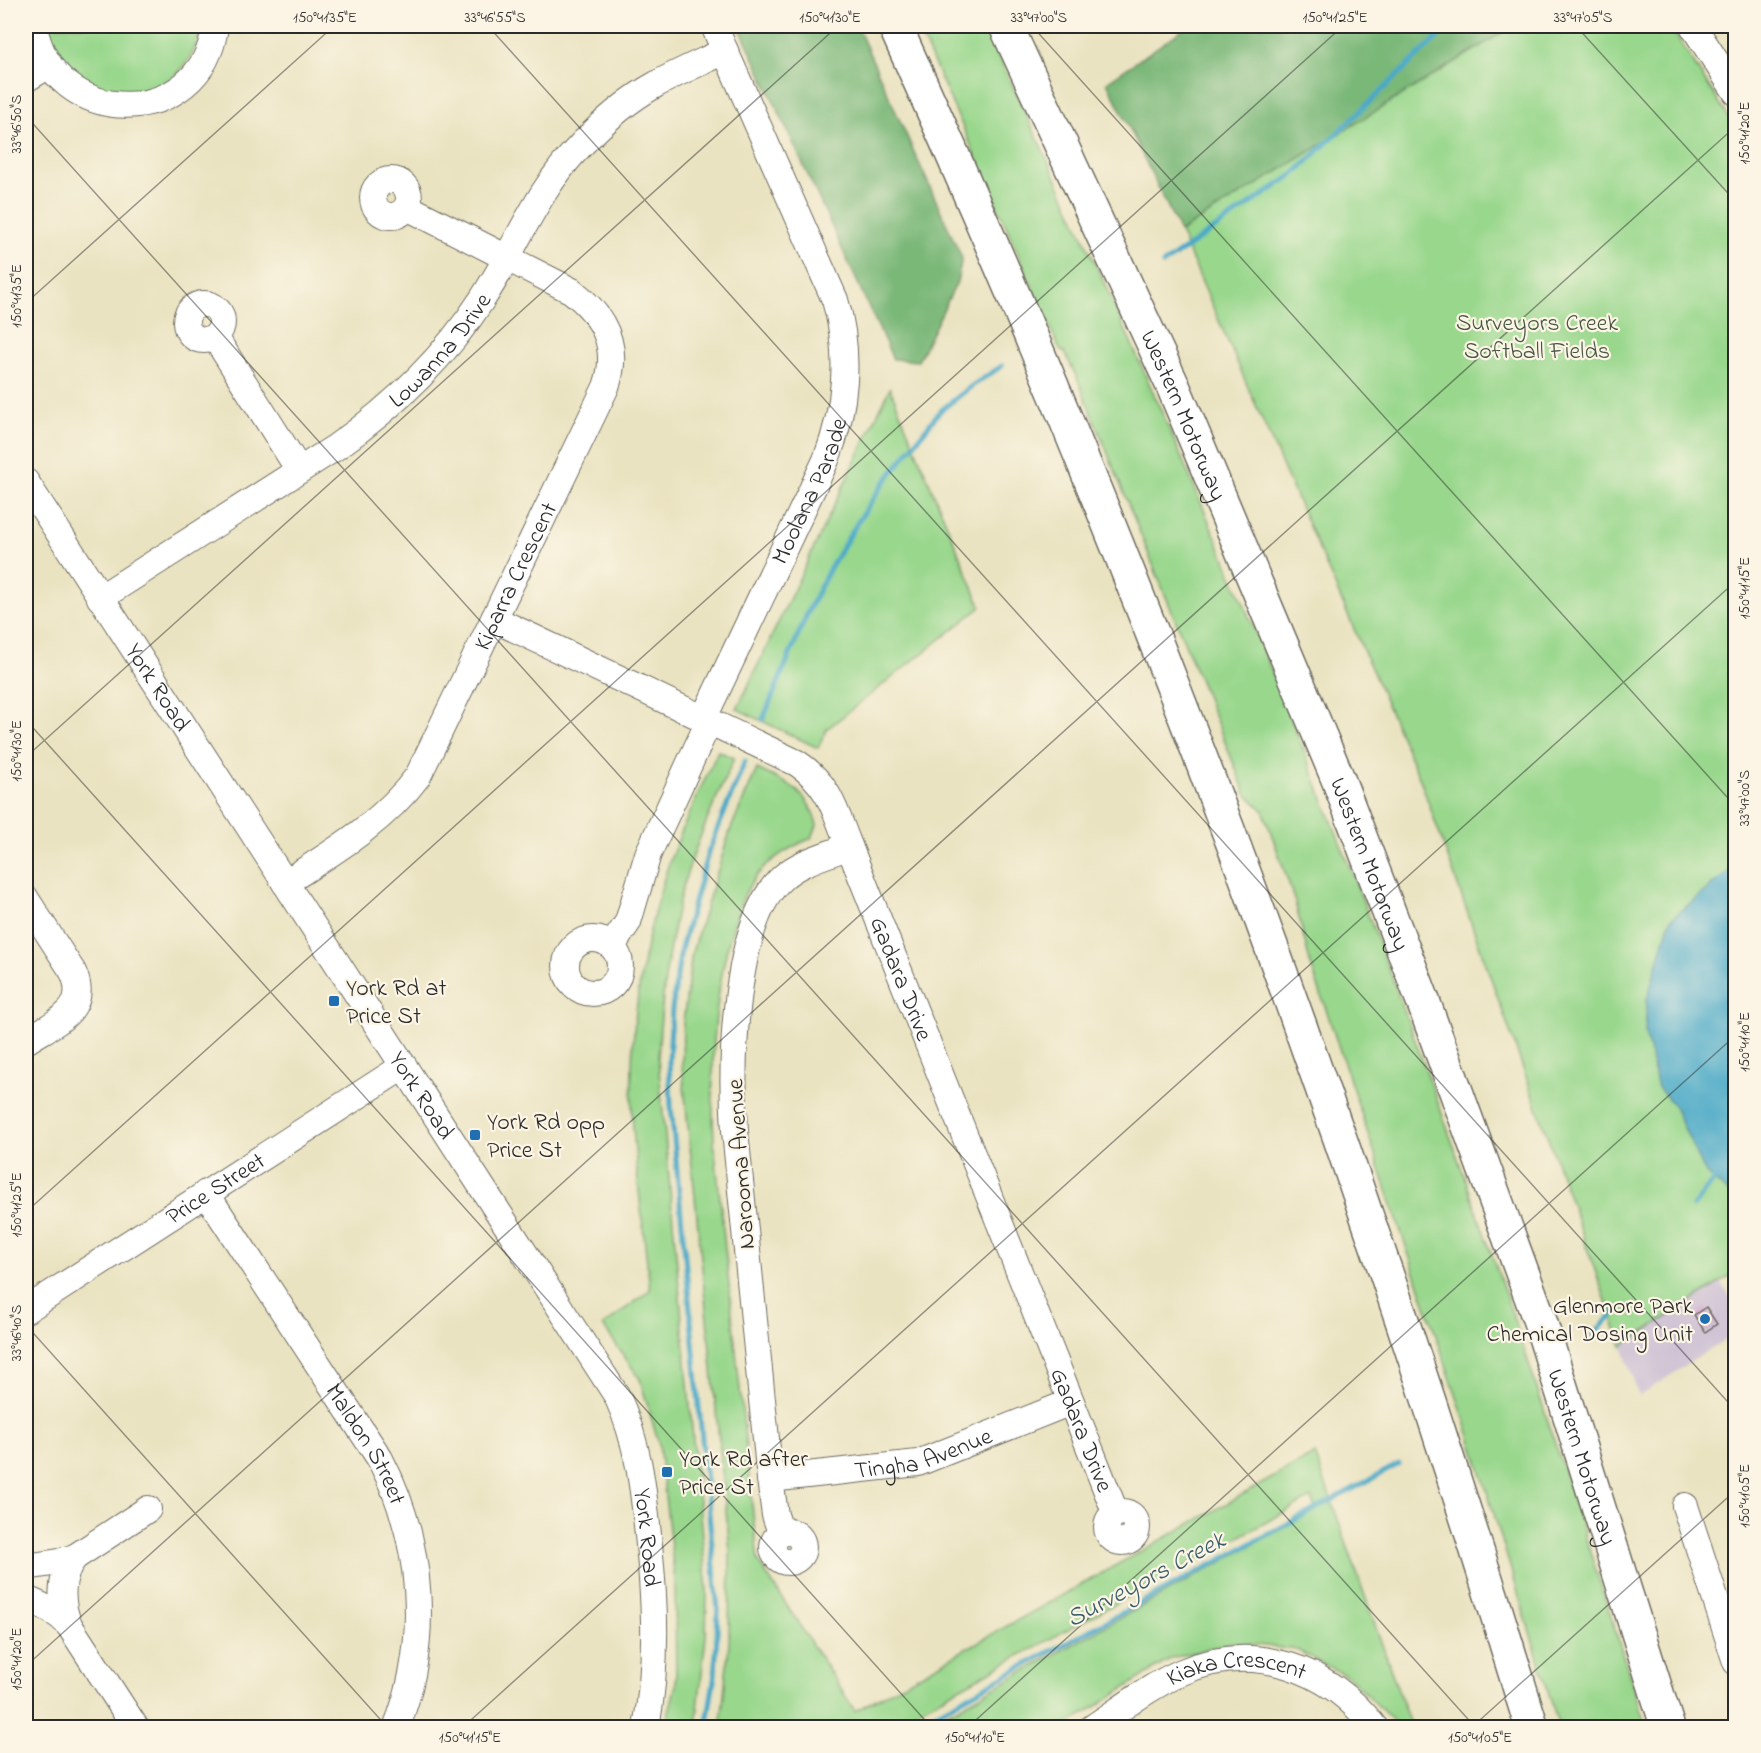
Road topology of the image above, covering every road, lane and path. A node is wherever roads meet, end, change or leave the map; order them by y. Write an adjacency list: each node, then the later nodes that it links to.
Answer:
1 (34, 26): 8 (street)
2 (215, 26): 8 (street)
3 (714, 26): 7 (street, Moolana Parade)
4 (895, 26): 43 (highway)
5 (1006, 26): 44 (highway, Western Motorway)
6 (1693, 26): 10 (street)
7 (725, 51): 12 (street, Lowanna Drive); 18 (street, Moolana Parade)
8 (49, 65): 9 (street)
9 (26, 79)
10 (1736, 92)
11 (407, 207): 12 (street, Kiparra Crescent)
12 (507, 257): 14 (street, Lowanna Drive); 17 (street, Kiparra Crescent)
13 (215, 337): 14 (street)
14 (299, 470): 16 (street, Lowanna Drive)
15 (26, 482): 16 (street, York Road)
16 (100, 598): 20 (street, York Road)
17 (494, 619): 18 (street, Gadara Drive); 20 (street, Kiparra Crescent)
18 (706, 720): 19 (street, Gadara Drive); 22 (street, Moolana Parade)
19 (849, 846): 27 (street, Gadara Drive); 28 (street, Narooma Avenue)
20 (285, 883): 24 (street, York Road)
21 (26, 899): 23 (street)
22 (612, 946)
23 (26, 1041)
24 (404, 1066): 25 (street, Price Street); 40 (street, York Road)
25 (206, 1193): 26 (street, Price Street); 39 (street, Maldon Street)
26 (26, 1310)
27 (1071, 1402): 28 (street, Tingha Avenue); 31 (street, Gadara Drive)
28 (770, 1479): 32 (street, Narooma Avenue)
29 (1685, 1506): 37 (street)
30 (148, 1509): 33 (street)
31 (1116, 1514)
32 (781, 1533)
33 (75, 1557): 34 (street); 36 (street)
34 (26, 1567)
35 (26, 1599): 36 (street)
36 (69, 1625): 38 (street)
37 (1736, 1662)
38 (136, 1728)
39 (396, 1728)
40 (646, 1728)
41 (1092, 1728): 42 (street, Kiaka Crescent)
42 (1375, 1728)
43 (1532, 1728)
44 (1668, 1728)

